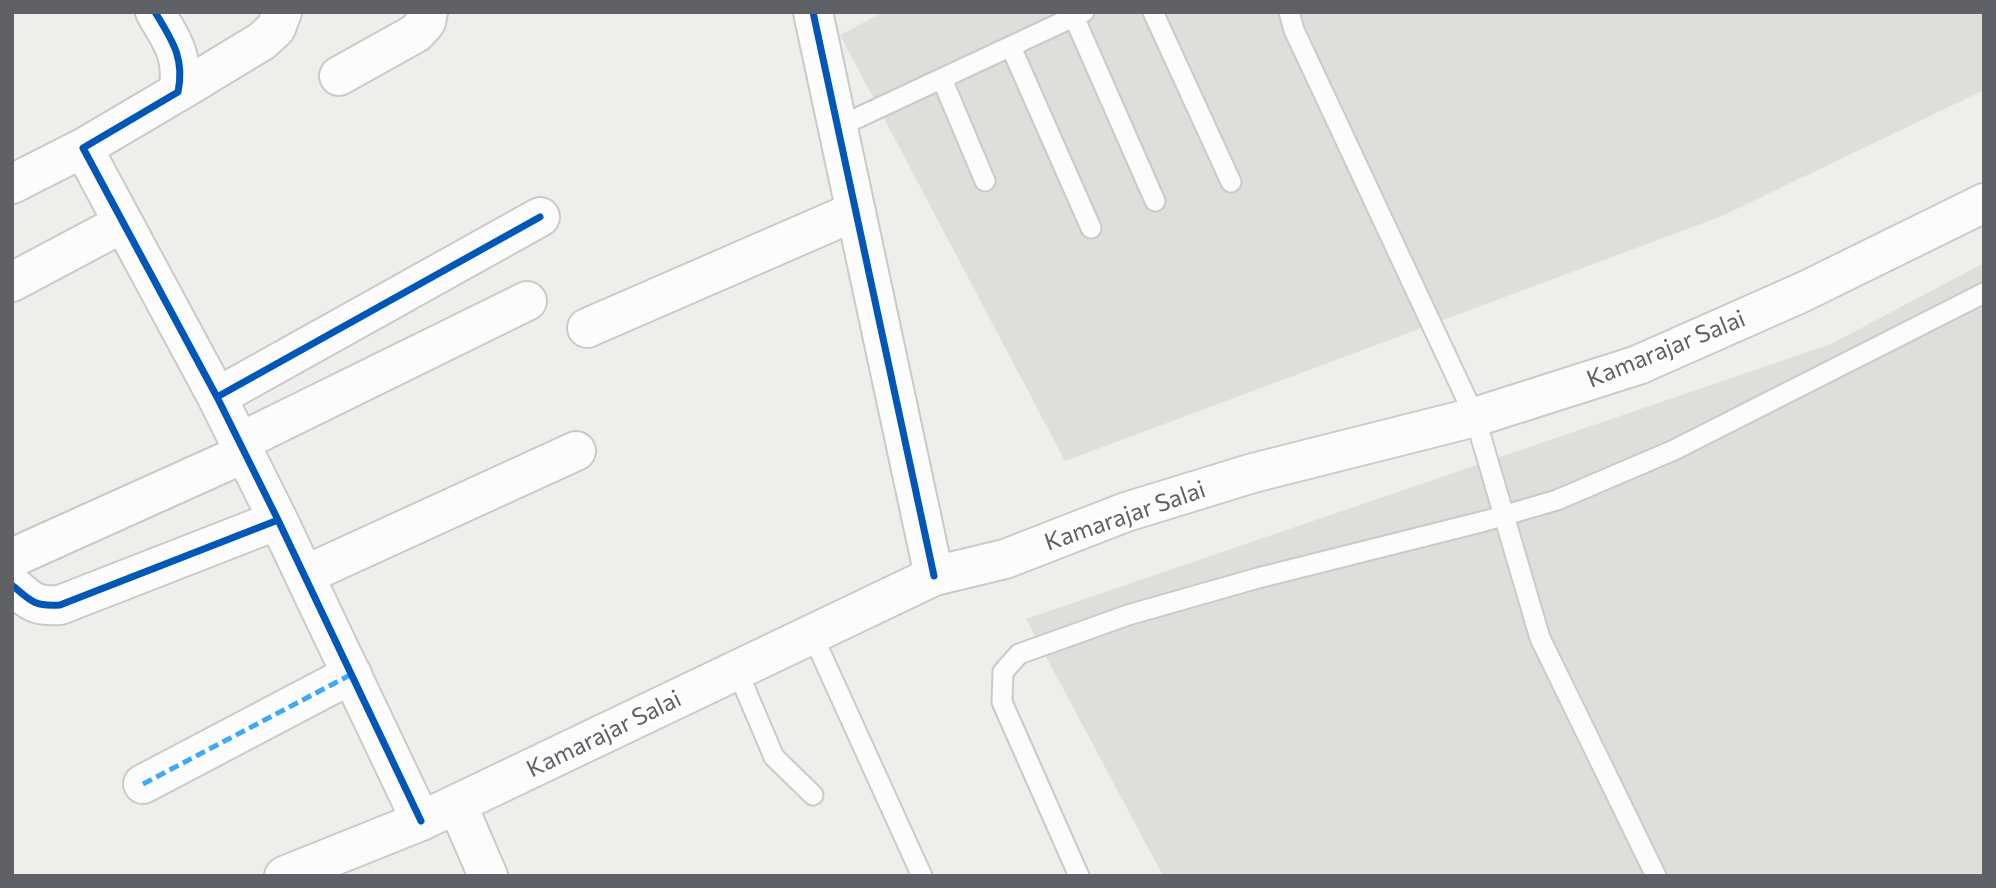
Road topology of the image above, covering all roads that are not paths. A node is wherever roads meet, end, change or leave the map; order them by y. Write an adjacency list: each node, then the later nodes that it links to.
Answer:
1 (155, 12): 11 (street)
2 (282, 12): 11 (street)
3 (428, 12): 9 (street)
4 (813, 12): 12 (street)
5 (1153, 12): 15 (lane)
6 (1289, 12): 28 (lane)
7 (1079, 15): 8 (lane); 17 (lane)
8 (1011, 47): 10 (lane); 22 (lane)
9 (339, 76)
10 (942, 79): 12 (lane); 14 (lane)
11 (178, 92): 13 (street)
12 (838, 127): 19 (street)
13 (83, 148): 16 (street); 21 (street)
14 (985, 181)
15 (1231, 182)
16 (12, 184)
17 (1155, 201)
18 (1984, 203): 28 (street, Kamarajar Salai)
19 (856, 211): 26 (street); 35 (street)
20 (540, 217): 27 (street)
21 (123, 223): 23 (street); 27 (street)
22 (1091, 228)
23 (12, 282)
24 (1984, 293): 31 (lane)
25 (527, 301): 29 (street)
26 (587, 328)
27 (217, 397): 29 (street)
28 (1475, 417): 31 (lane); 35 (street, Kamarajar Salai)
29 (242, 448): 32 (street); 33 (street)
30 (576, 451): 34 (street)
31 (1504, 516): 47 (lane); 48 (lane)
32 (278, 520): 34 (street); 36 (street)
33 (12, 558)
34 (305, 575): 39 (street)
35 (934, 576): 37 (street, Kamarajar Salai)
36 (12, 585)
37 (812, 634): 38 (street, Kamarajar Salai); 46 (lane)
38 (737, 670): 41 (lane); 42 (street, Kamarajar Salai)
39 (352, 674): 40 (street); 43 (street)
40 (143, 784)
41 (813, 795)
42 (457, 804): 43 (street, Kamarajar Salai); 45 (street)
43 (421, 821): 44 (street, Kamarajar Salai)
44 (284, 876)
45 (488, 876)
46 (922, 876)
47 (1079, 876)
48 (1656, 876)

